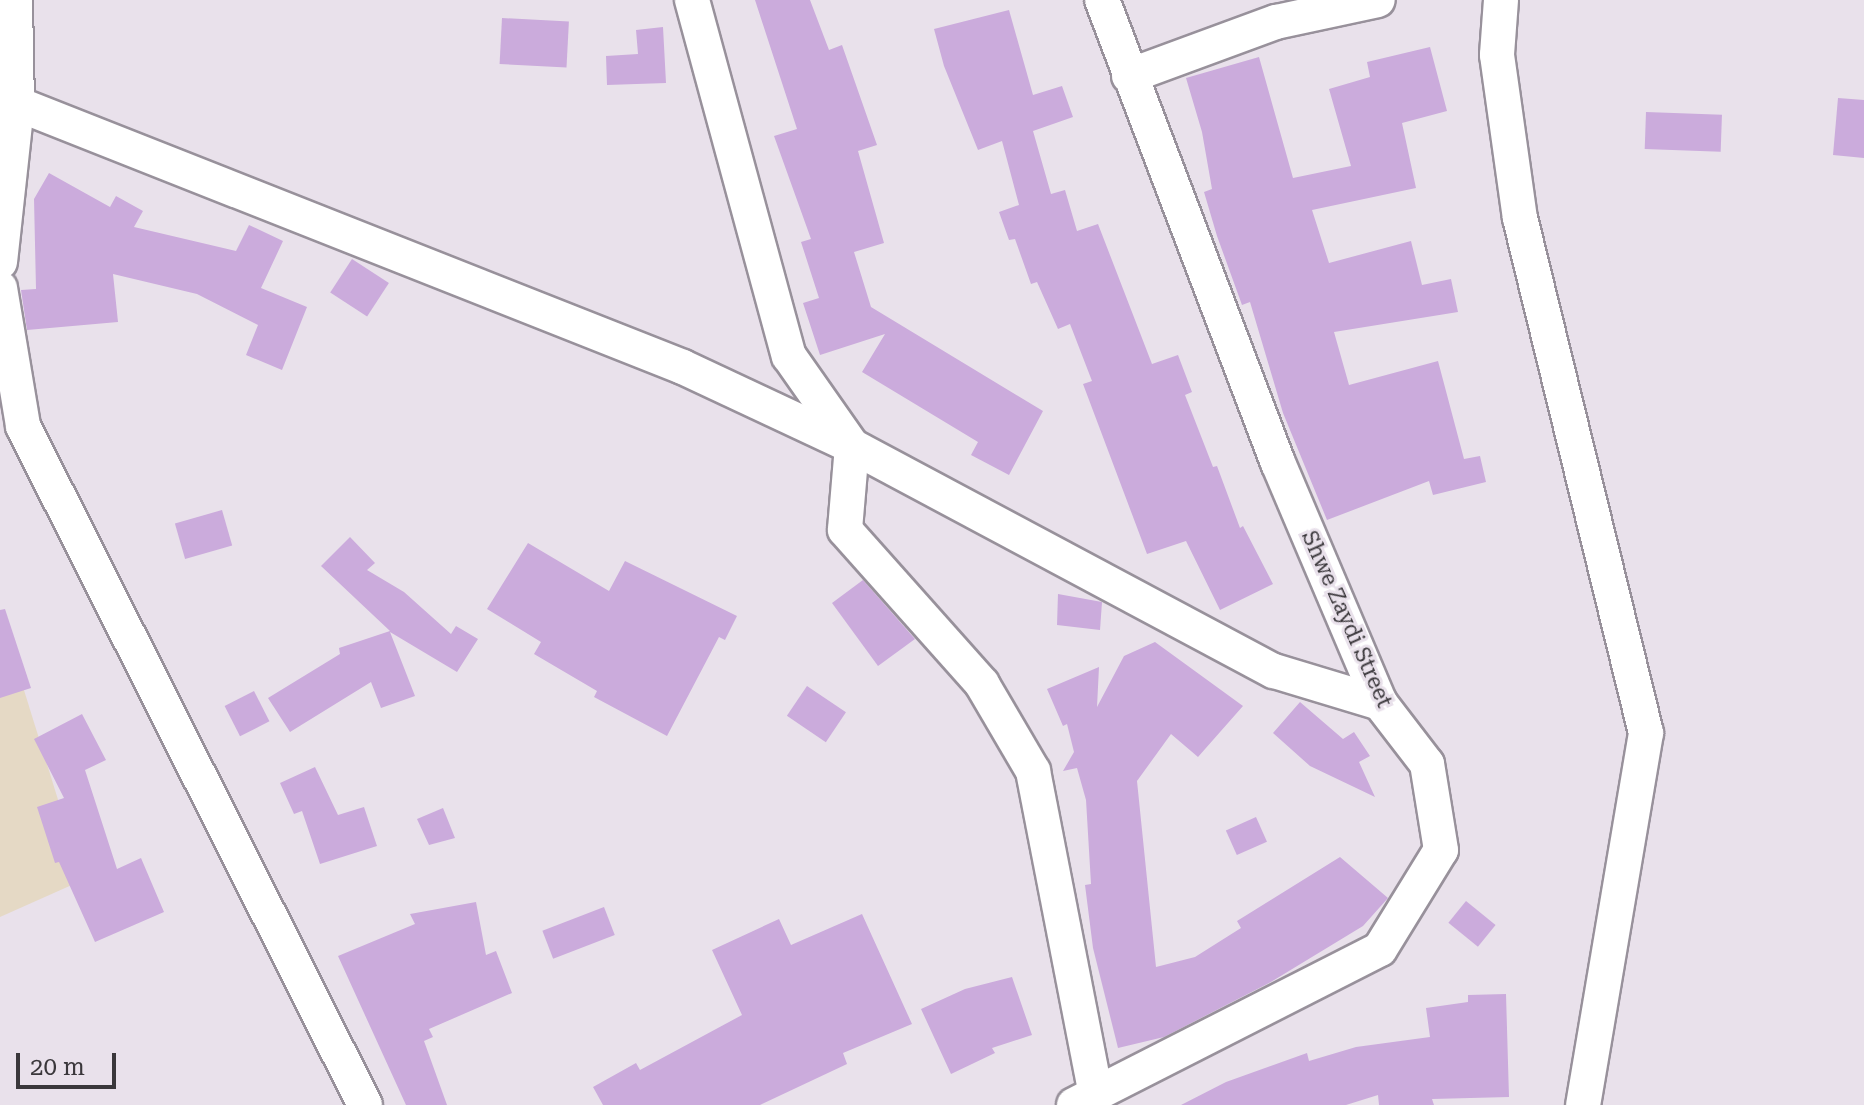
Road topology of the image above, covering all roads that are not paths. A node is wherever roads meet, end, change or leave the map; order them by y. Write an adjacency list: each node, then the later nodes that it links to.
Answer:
1 (15, 0): 7 (street)
2 (692, 0): 10 (street)
3 (1102, 0): 6 (street, Shwe Zaydi Street)
4 (1378, 0): 6 (street)
5 (1501, 0): 14 (street)
6 (1129, 76): 11 (street, Shwe Zaydi Street)
7 (9, 101): 8 (street); 10 (street)
8 (0, 262)
9 (0, 288): 13 (street)
10 (852, 446): 11 (street); 12 (street)
11 (1380, 703): 12 (street, Shwe Zaydi Street)
12 (1085, 1100)
13 (365, 1105)
14 (1583, 1105)

